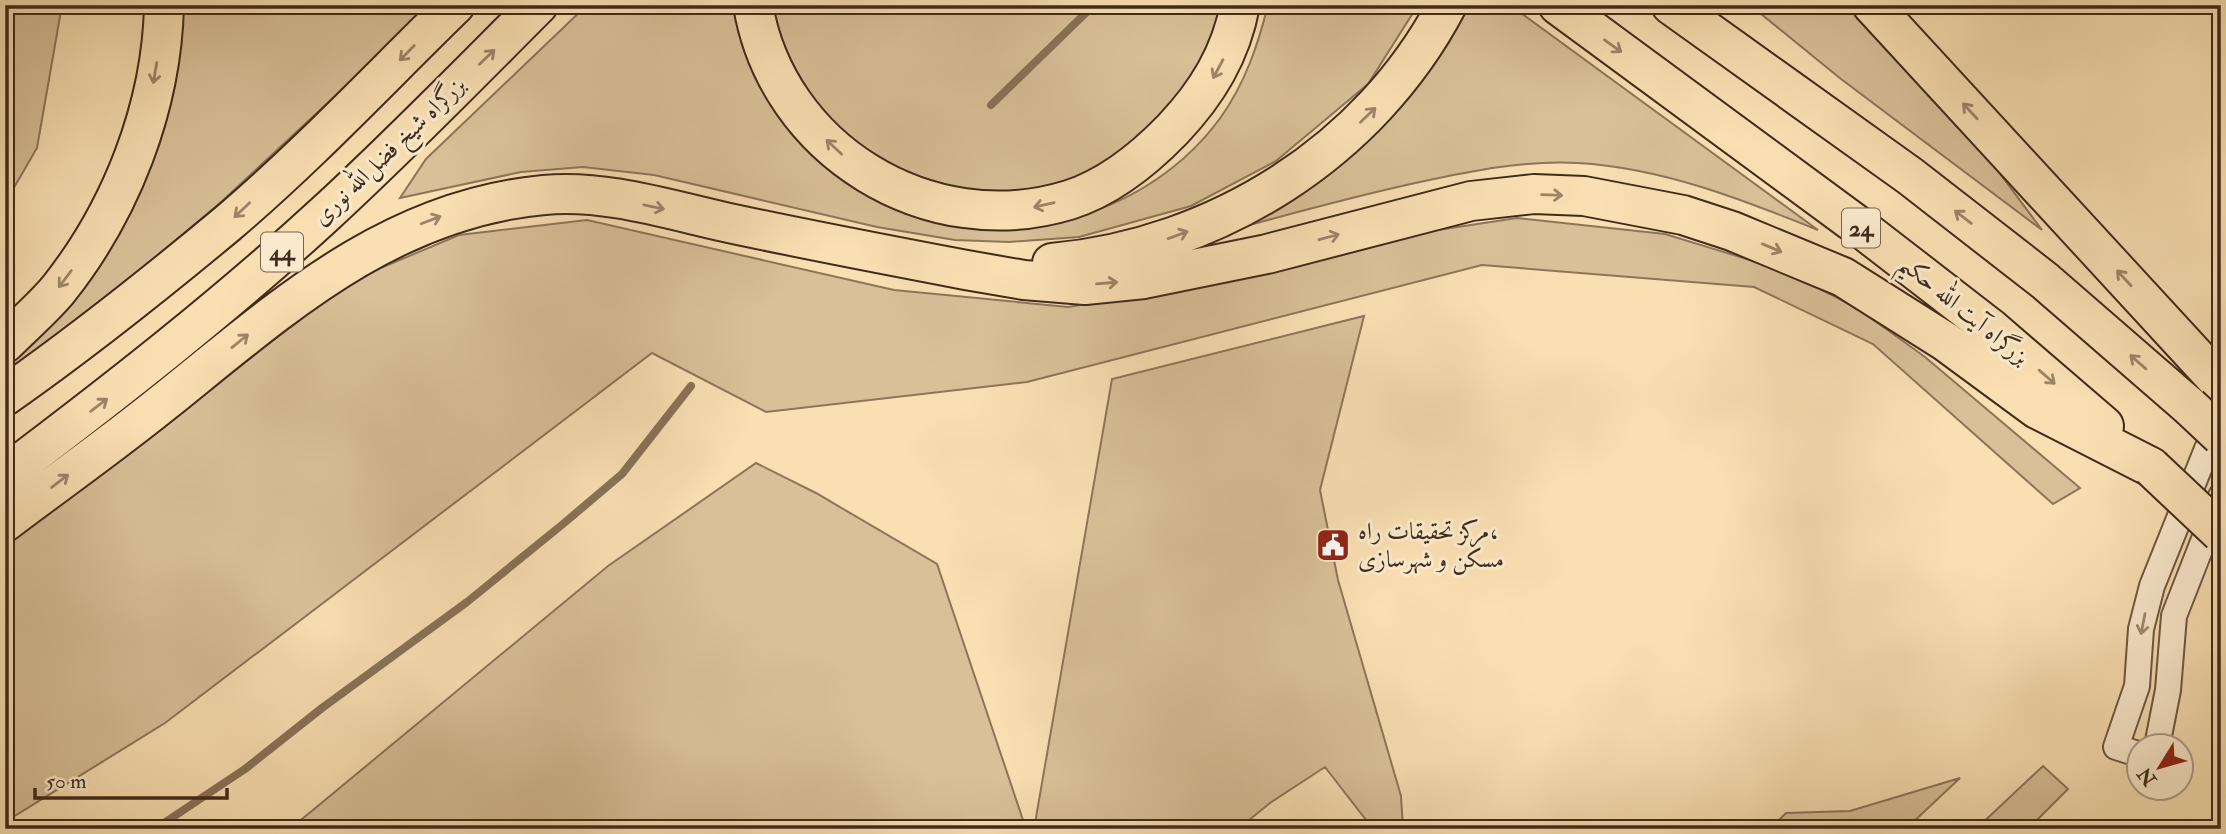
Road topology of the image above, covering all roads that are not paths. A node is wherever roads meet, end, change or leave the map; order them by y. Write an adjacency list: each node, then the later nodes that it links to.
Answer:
1 (164, 5): 13 (highway, one-way to 13)
2 (455, 5): 15 (highway, 44, one-way to 15)
3 (538, 5): 19 (highway, بزرگراه شیخ فضل‌الله نوری / 44, one-way to 3)
4 (753, 5): 5 (highway, one-way to 4)
5 (1240, 5)
6 (1447, 5): 12 (highway, one-way to 6)
7 (1558, 5): 18 (highway, بزرگراه آیت الله حکیم / 24, one-way to 18)
8 (1671, 5): 11 (highway)
9 (1702, 5): 11 (highway)
10 (1872, 5): 14 (highway, one-way to 10)
11 (1910, 176): 16 (highway, one-way to 11)
12 (966, 270): 18 (highway, one-way to 18); 21 (highway, one-way to 12)
13 (5, 343)
14 (2212, 374)
15 (5, 396)
16 (2205, 416): 17 (highway, bridge); 23 (street, one-way to 23)
17 (2221, 436)
18 (2151, 467): 22 (highway, بزرگراه آیت الله حکیم / 24, bridge)
19 (5, 475)
20 (2221, 496): 24 (street)
21 (5, 522)
22 (2221, 533)
23 (2137, 686): 24 (street); 26 (street)
24 (2168, 690): 25 (street)
25 (2160, 732)
26 (2124, 750)

